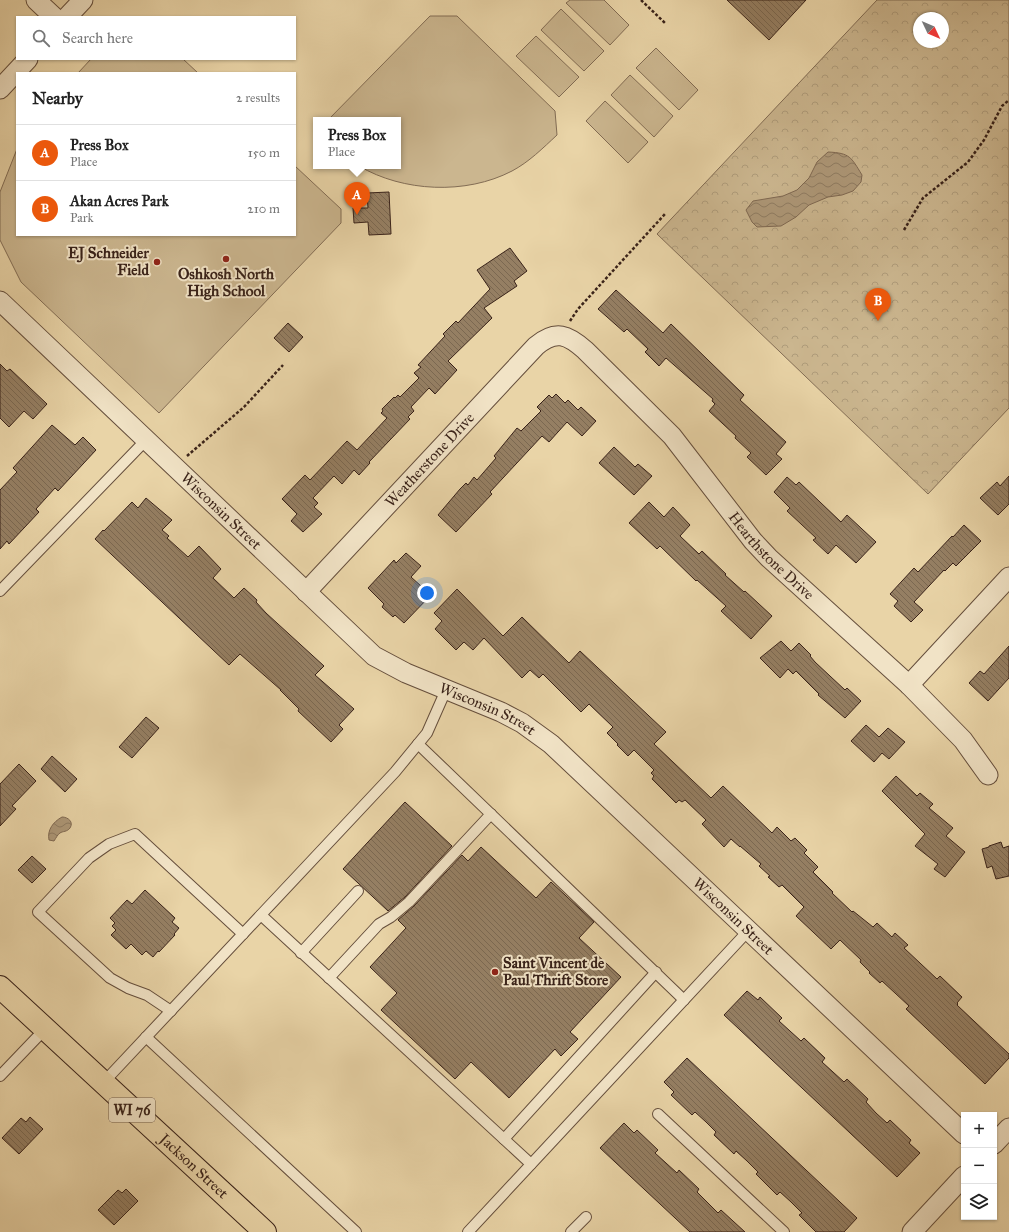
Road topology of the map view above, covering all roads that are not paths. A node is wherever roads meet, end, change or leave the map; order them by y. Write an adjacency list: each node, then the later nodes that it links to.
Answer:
1 (36, 0): 3 (street)
2 (83, 0): 4 (street)
3 (53, 16)
4 (68, 16)
5 (27, 60): 6 (street)
6 (0, 89)
7 (0, 301): 9 (street, Wisconsin Street)
8 (561, 336): 12 (street, Weatherstone Drive); 13 (street, Hearthstone Drive)
9 (146, 440): 11 (lane); 12 (street, Wisconsin Street)
10 (1009, 577): 13 (street)
11 (0, 591)
12 (306, 592): 14 (street, Wisconsin Street)
13 (909, 685): 16 (street, Hearthstone Drive)
14 (446, 690): 15 (lane); 20 (street, Wisconsin Street)
15 (418, 744): 17 (lane); 19 (lane)
16 (988, 775)
17 (491, 814): 23 (lane); 24 (lane)
18 (358, 891): 22 (lane)
19 (261, 915): 21 (lane); 22 (lane)
20 (749, 930): 26 (lane); 34 (street, Wisconsin Street)
21 (243, 934): 27 (lane); 27 (lane)
22 (302, 953): 24 (lane)
23 (656, 972): 26 (lane); 35 (lane)
24 (329, 978): 35 (lane)
25 (0, 987): 28 (main road, Jackson Street / WI 76)
26 (684, 1000): 37 (lane)
27 (171, 1011): 29 (lane)
28 (44, 1029): 30 (lane); 31 (main road, Jackson Street / WI 76)
29 (146, 1037): 31 (lane); 41 (lane)
30 (0, 1076)
31 (103, 1083): 40 (main road, Jackson Street / WI 76)
32 (658, 1114): 44 (lane)
33 (1009, 1128): 36 (street)
34 (961, 1131)
35 (504, 1139): 37 (lane)
36 (997, 1141)
37 (531, 1164): 42 (lane)
38 (961, 1179): 45 (street)
39 (586, 1217): 43 (lane)
40 (265, 1232)
41 (356, 1232)
42 (468, 1232)
43 (571, 1232)
44 (784, 1232)
45 (912, 1232)

